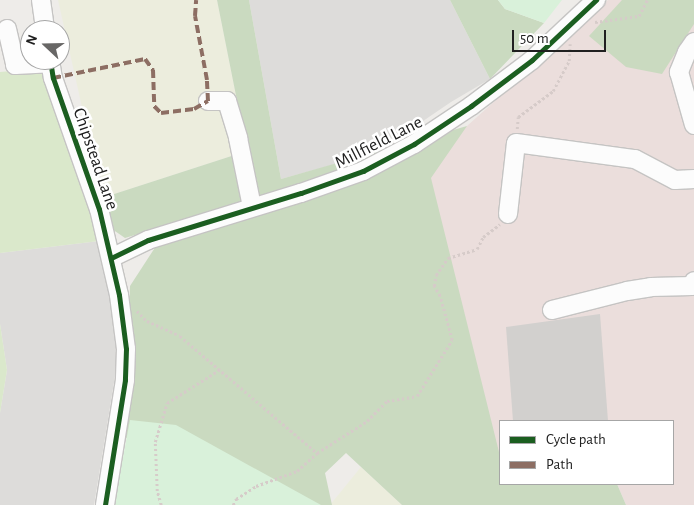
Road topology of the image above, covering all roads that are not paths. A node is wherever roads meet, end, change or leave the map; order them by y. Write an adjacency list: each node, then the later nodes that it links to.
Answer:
1 (41, 0): 3 (street)
2 (596, 0): 11 (street, Millfield Lane)
3 (44, 20)
4 (7, 29): 6 (street)
5 (694, 42): 9 (street)
6 (20, 65)
7 (52, 70): 13 (street, Chipstead Lane)
8 (208, 101): 11 (street)
9 (694, 125)
10 (694, 179): 12 (street)
11 (252, 208): 13 (street, Millfield Lane)
12 (508, 214)
13 (111, 258): 16 (street, Chipstead Lane)
14 (694, 281): 15 (street)
15 (552, 310)
16 (105, 505)

